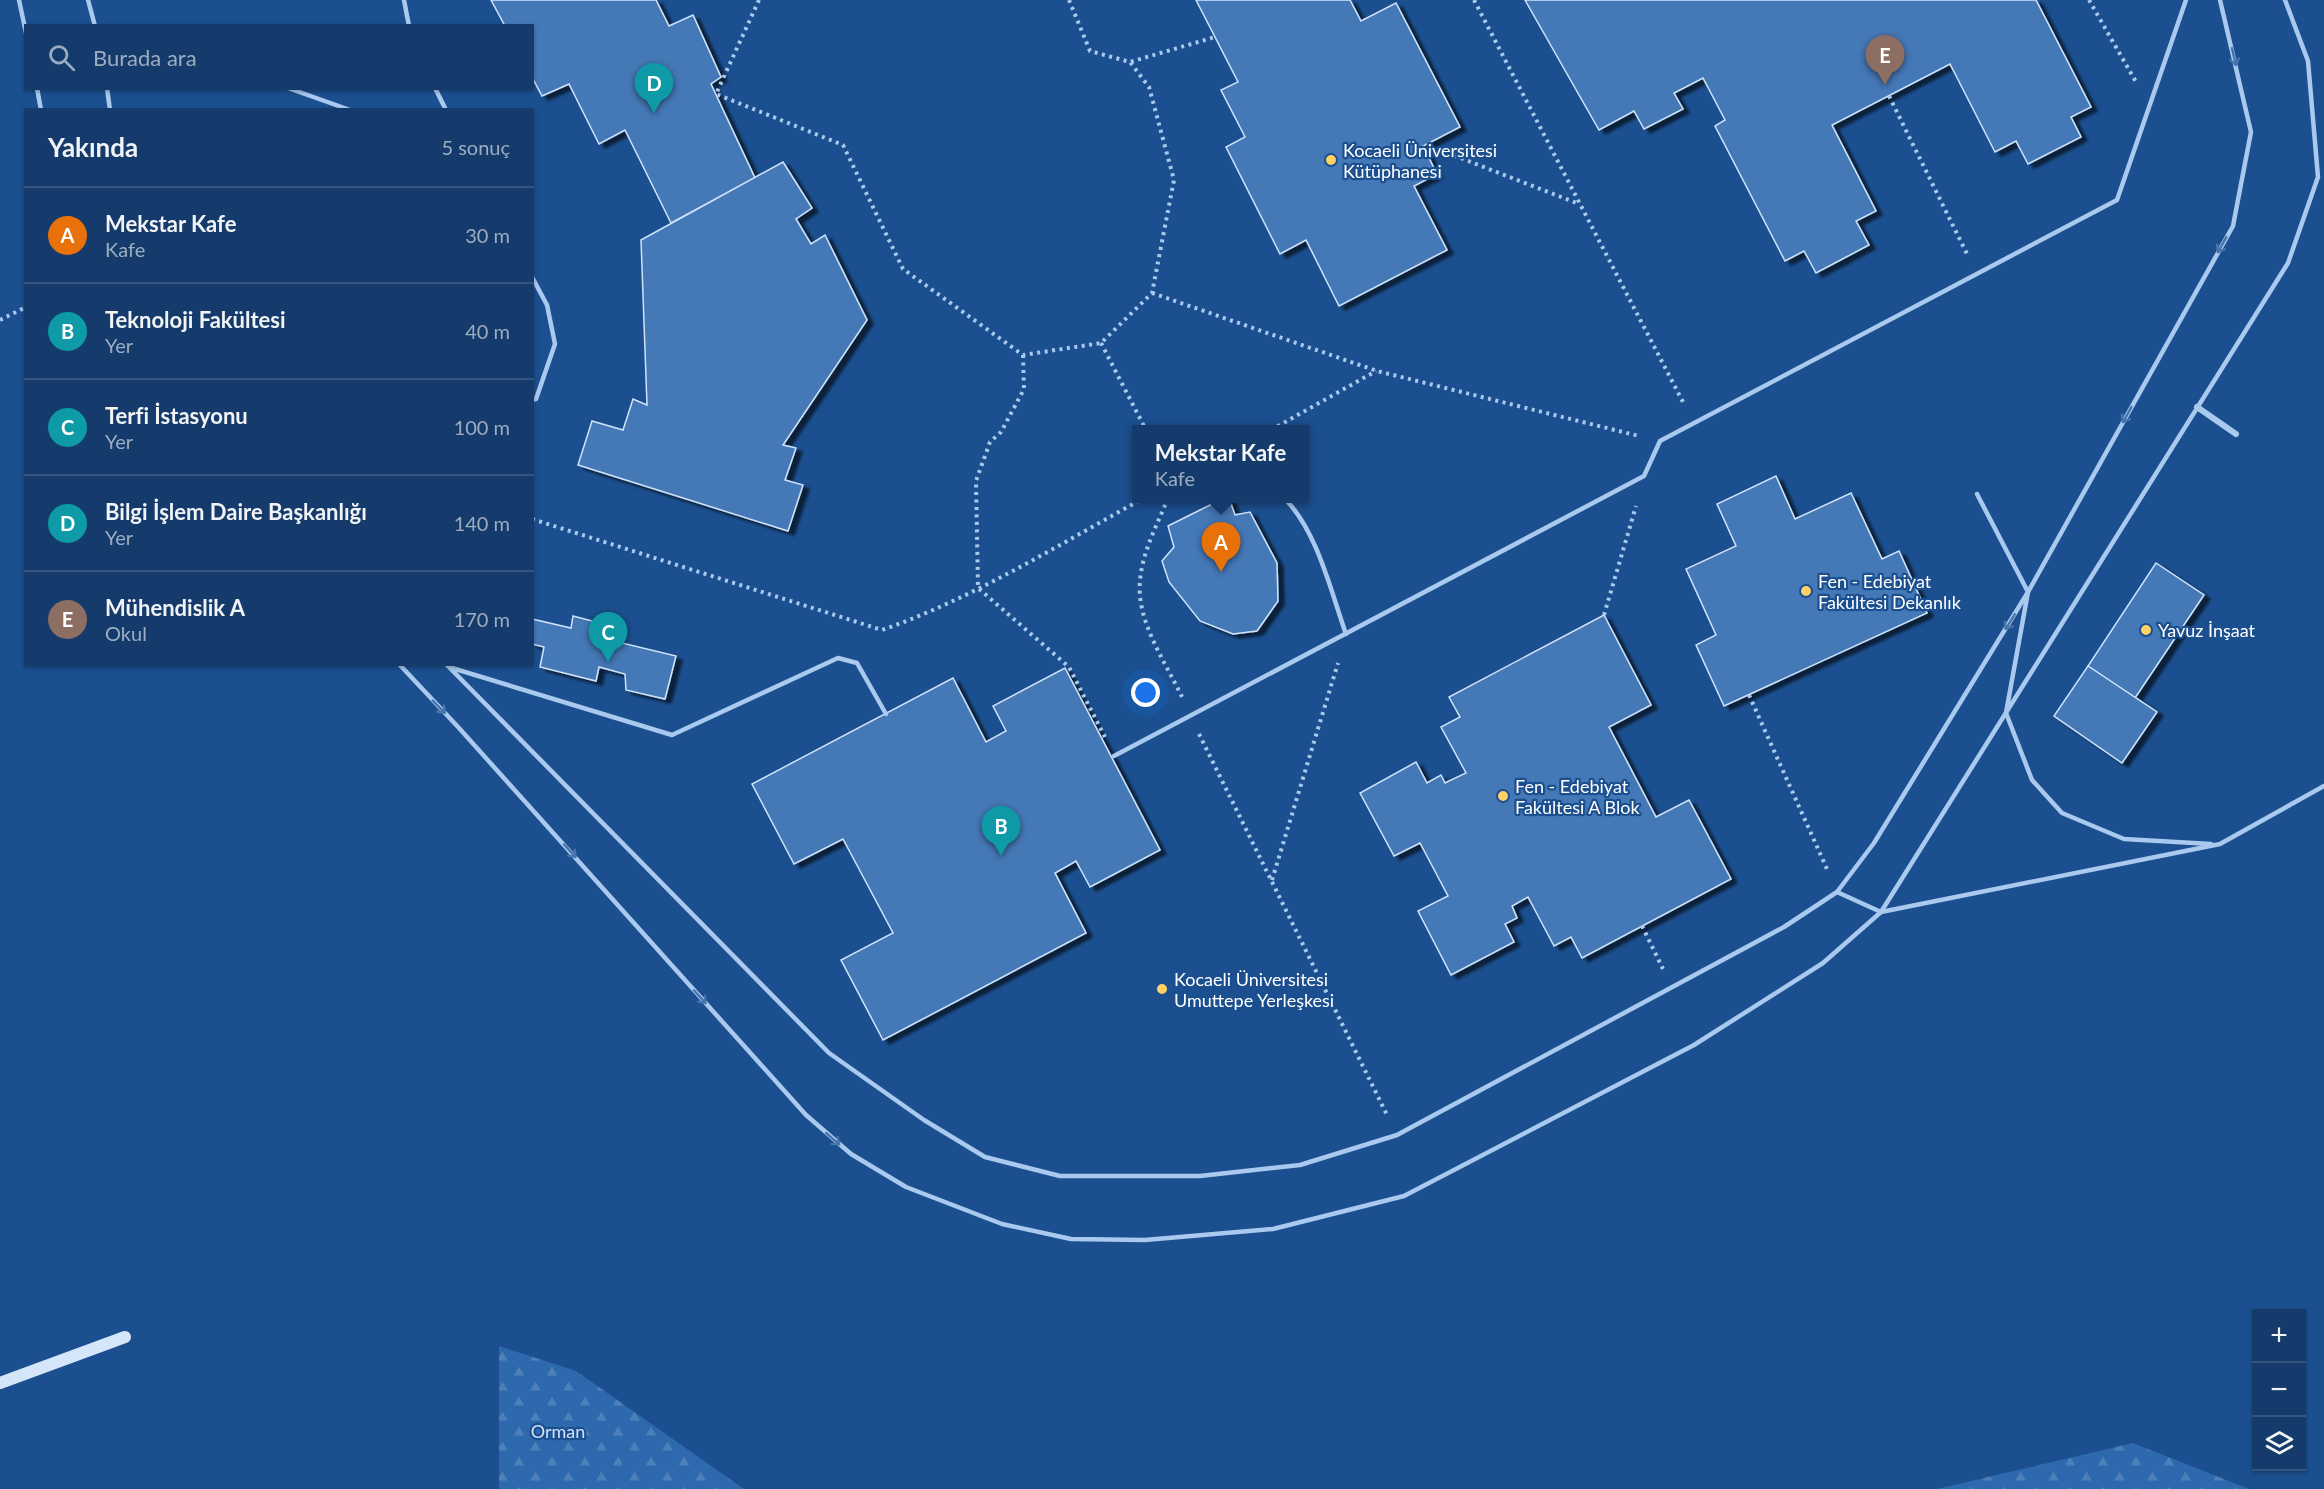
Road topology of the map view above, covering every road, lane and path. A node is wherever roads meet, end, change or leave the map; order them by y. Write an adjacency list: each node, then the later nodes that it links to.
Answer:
1 (19, 0): 11 (lane)
2 (88, 0): 12 (lane)
3 (404, 0): 13 (lane)
4 (759, 0): 35 (path)
5 (1069, 0): 15 (path)
6 (1474, 0): 28 (path)
7 (2089, 0): 21 (path)
8 (2186, 0): 21 (lane)
9 (2220, 0): 51 (lane, one-way to 51)
10 (2285, 0): 27 (lane)
11 (24, 24)
12 (95, 24)
13 (408, 24)
14 (1215, 37): 15 (path)
15 (1130, 62): 31 (path)
16 (37, 90): 22 (lane)
17 (107, 90): 23 (lane)
18 (294, 90): 24 (lane)
19 (436, 90): 25 (lane)
20 (1889, 96): 29 (path)
21 (2149, 106): 29 (lane)
22 (41, 108)
23 (110, 108)
24 (344, 108)
25 (445, 108)
26 (1440, 150): 28 (path)
27 (2321, 177): 38 (lane)
28 (1580, 204): 39 (path)
29 (1977, 274): 39 (lane)
30 (534, 281): 37 (lane)
31 (1152, 293): 34 (path); 36 (path)
32 (24, 308): 33 (path)
33 (0, 320)
34 (1101, 343): 35 (path); 40 (path)
35 (1023, 355): 50 (path)
36 (1377, 371): 41 (path); 43 (path)
37 (534, 400)
38 (2197, 407): 42 (street); 57 (lane)
39 (1694, 424): 43 (lane)
40 (1144, 425)
41 (1278, 425)
42 (2236, 434)
43 (1660, 441): 44 (lane)
44 (1644, 476): 52 (path); 53 (lane)
45 (1977, 494): 51 (lane)
46 (1135, 503): 50 (path)
47 (1166, 503): 59 (path)
48 (1288, 503): 53 (lane)
49 (534, 520): 50 (path)
50 (978, 588): 60 (path)
51 (2028, 592): 57 (lane); 64 (lane, one-way to 64)
52 (1604, 615)
53 (1346, 634): 59 (lane); 63 (path)
54 (401, 666): 65 (lane, one-way to 65)
55 (448, 666): 58 (lane); 68 (lane)
56 (1749, 695): 64 (path)
57 (2006, 713): 62 (lane); 65 (lane)
58 (886, 714)
59 (1191, 717): 60 (lane); 63 (path)
60 (1114, 756)
61 (2324, 786): 62 (lane)
62 (2220, 844): 65 (lane)
63 (1272, 880): 68 (path)
64 (1837, 892): 65 (lane); 67 (lane)
65 (1881, 912)
66 (1642, 926): 67 (path)
67 (1672, 988): 68 (lane)
68 (1397, 1135)
69 (125, 1337): 70 (street)
70 (0, 1383)

